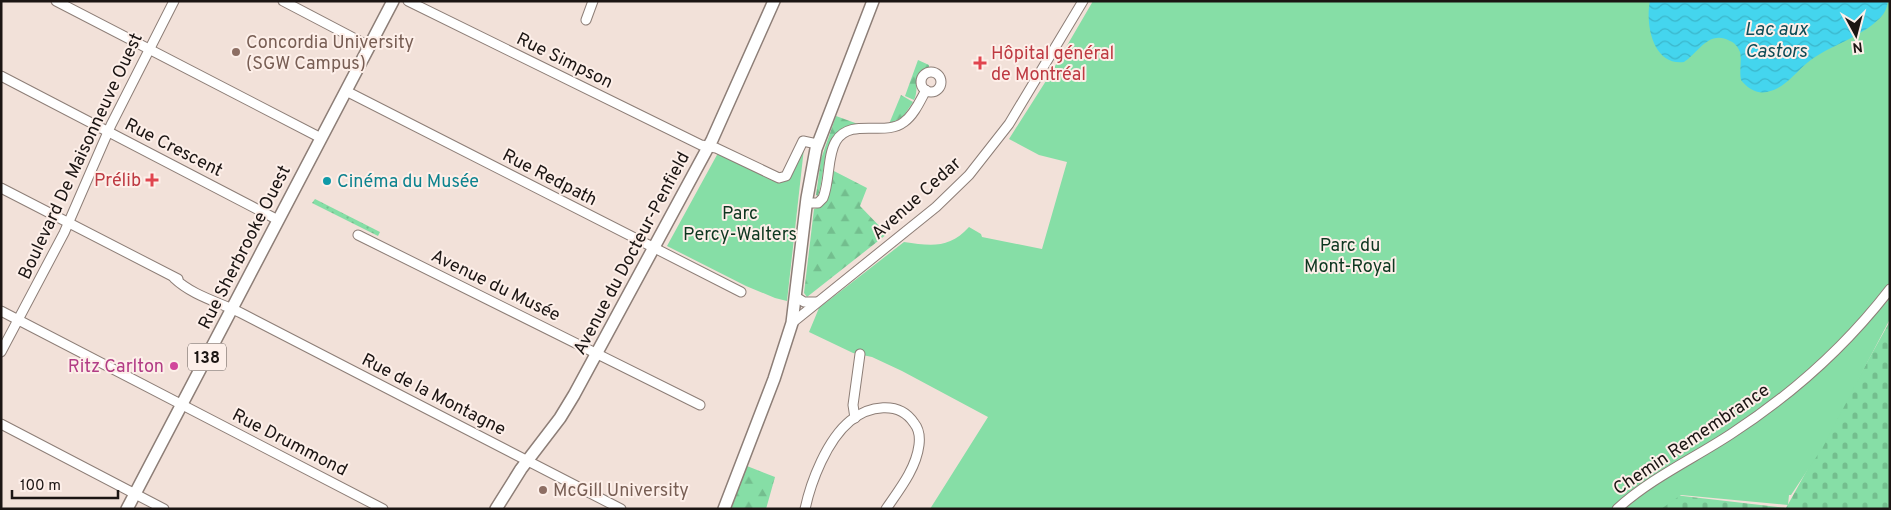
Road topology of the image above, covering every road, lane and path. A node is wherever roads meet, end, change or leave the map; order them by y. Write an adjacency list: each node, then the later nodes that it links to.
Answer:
1 (56, 1): 12 (street)
2 (174, 1): 12 (street, Boulevard De Maisonneuve Ouest)
3 (283, 1): 11 (street)
4 (393, 1): 11 (main road, Rue Sherbrooke Ouest / 138)
5 (408, 1): 19 (street, Rue Simpson)
6 (593, 1): 10 (street)
7 (774, 1): 19 (main road, Avenue du Docteur-Penfield)
8 (873, 1): 18 (main road)
9 (1084, 1): 29 (street, Avenue Cedar)
10 (586, 20)
11 (369, 46): 15 (main road, Rue Sherbrooke Ouest / 138)
12 (148, 48): 16 (street, Boulevard De Maisonneuve Ouest); 17 (street)
13 (1, 76): 16 (street, Rue Crescent)
14 (926, 90): 21 (street)
15 (346, 91): 17 (main road, Rue Sherbrooke Ouest / 138); 25 (street, Rue Redpath)
16 (108, 132): 22 (street, Rue Crescent); 23 (street, Boulevard De Maisonneuve Ouest)
17 (321, 138): 22 (main road, Rue Sherbrooke Ouest / 138)
18 (817, 144): 19 (street, Rue Simpson); 21 (main road)
19 (708, 146): 25 (main road, Avenue du Docteur-Penfield)
20 (1, 188): 23 (street, Rue de la Montagne)
21 (807, 204): 28 (main road)
22 (278, 220): 30 (main road, Rue Sherbrooke Ouest / 138)
23 (69, 223): 30 (street, Rue de la Montagne); 32 (street, Boulevard De Maisonneuve Ouest)
24 (358, 235): 35 (street, Avenue du Musée)
25 (653, 248): 27 (street, Rue Redpath); 35 (main road, Avenue du Docteur-Penfield)
26 (1890, 289): 52 (street, Chemin Remembrance)
27 (741, 292)
28 (796, 297): 29 (street); 33 (main road)
29 (816, 302): 33 (street, Avenue Cedar)
30 (232, 309): 38 (main road, Rue Sherbrooke Ouest / 138); 42 (street, Rue de la Montagne)
31 (1, 311): 32 (street, Rue Drummond)
32 (18, 320): 34 (street, Boulevard De Maisonneuve Ouest); 38 (street, Rue Drummond)
33 (792, 323): 49 (main road)
34 (1, 352)
35 (597, 353): 39 (street, Avenue du Musée); 42 (main road, Avenue du Docteur-Penfield)
36 (860, 354): 40 (street)
37 (125, 372): 38 (street, Rue Drummond)
38 (182, 405): 43 (main road, Rue Sherbrooke Ouest / 138); 46 (street, Rue Drummond)
39 (700, 405)
40 (855, 418): 50 (street); 51 (street)
41 (1, 424): 43 (street)
42 (528, 460): 47 (main road, Avenue du Docteur-Penfield); 48 (street, Rue de la Montagne)
43 (135, 493): 44 (main road, Rue Sherbrooke Ouest / 138); 45 (street)
44 (127, 509)
45 (164, 509)
46 (384, 509)
47 (496, 509)
48 (621, 509)
49 (724, 509)
50 (805, 509)
51 (886, 509)
52 (1617, 509)

